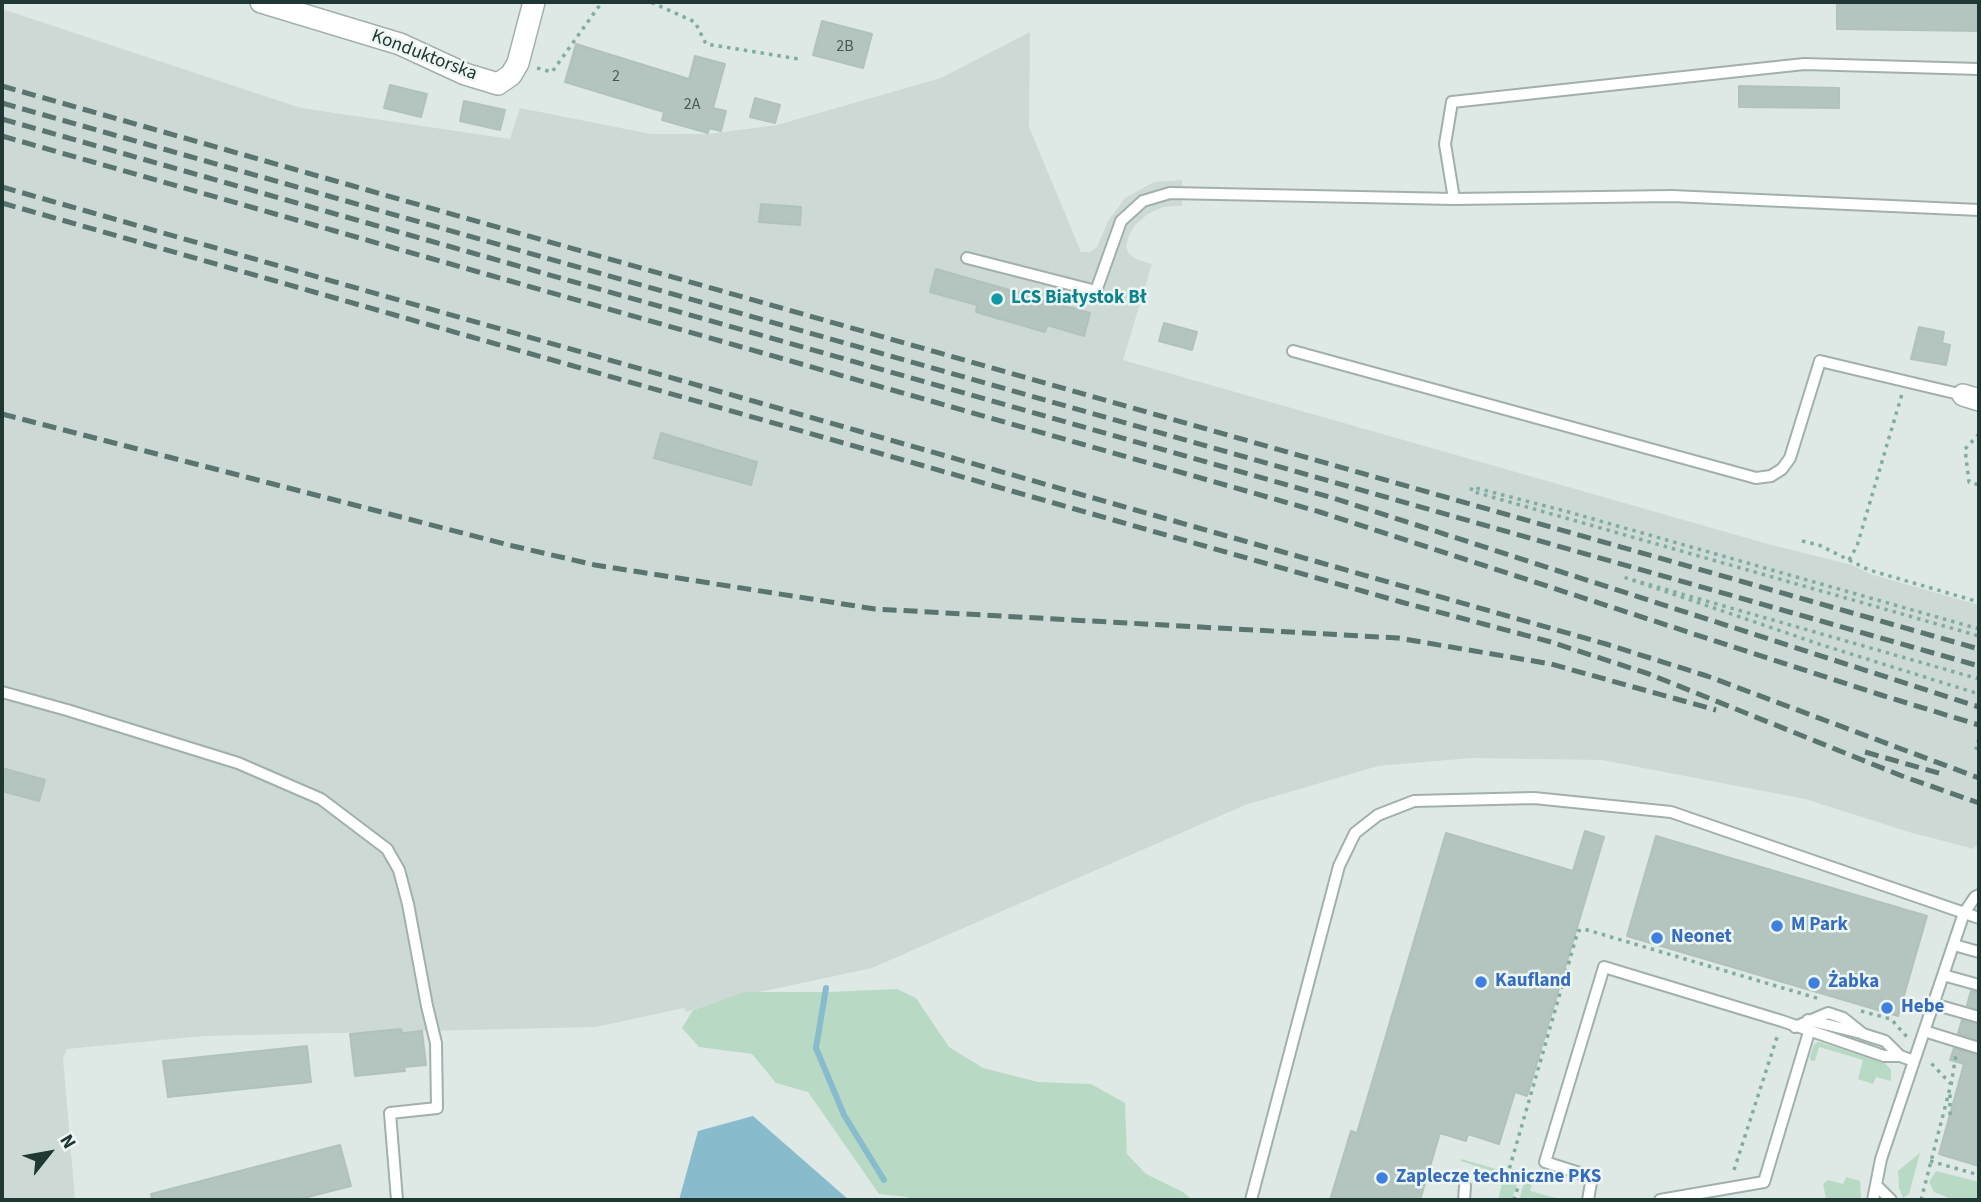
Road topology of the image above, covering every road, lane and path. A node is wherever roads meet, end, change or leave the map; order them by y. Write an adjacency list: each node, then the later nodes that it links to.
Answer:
1 (261, 2): 6 (street, Konduktorska)
2 (534, 2): 6 (street)
3 (602, 2): 6 (path)
4 (642, 2): 5 (path)
5 (799, 60)
6 (518, 63)
7 (1979, 69): 8 (lane)
8 (1454, 199): 9 (lane); 10 (lane)
9 (1979, 210)
10 (967, 258)
11 (1293, 351): 12 (lane)
12 (1905, 382): 13 (lane); 17 (path)
13 (1971, 398)
14 (1979, 434): 15 (path)
15 (1979, 485)
16 (1801, 541): 17 (path)
17 (1849, 560): 18 (path)
18 (1979, 602)
19 (1979, 629): 20 (path)
20 (1979, 636)
21 (1979, 679): 23 (path)
22 (2, 692): 51 (lane)
23 (1979, 694)
24 (1979, 739): 25 (path)
25 (1979, 749)
26 (1979, 895): 27 (lane)
27 (1964, 913): 28 (lane); 30 (lane); 52 (lane)
28 (1979, 918)
29 (1584, 929): 54 (path)
30 (1954, 945): 31 (lane); 32 (lane)
31 (1979, 952)
32 (1943, 975): 33 (lane); 35 (lane)
33 (1979, 985)
34 (1805, 995): 37 (path)
35 (1933, 1004): 36 (lane); 39 (lane)
36 (1979, 1017)
37 (1782, 1021): 38 (lane); 50 (path); 55 (lane)
38 (1795, 1027): 40 (lane); 42 (lane)
39 (1924, 1031): 41 (lane); 44 (lane)
40 (1809, 1032): 42 (lane); 50 (lane)
41 (1979, 1048)
42 (1900, 1056): 44 (lane)
43 (1955, 1058): 45 (path)
44 (1914, 1061): 49 (lane)
45 (1950, 1115)
46 (1930, 1161): 47 (path)
47 (1979, 1175)
48 (1465, 1186): 53 (lane)
49 (1877, 1186): 57 (lane); 58 (lane)
50 (1728, 1189): 56 (lane)
51 (397, 1200)
52 (1251, 1200)
53 (1464, 1200)
54 (1514, 1200)
55 (1588, 1200)
56 (1660, 1200)
57 (1873, 1200)
58 (1891, 1200)

